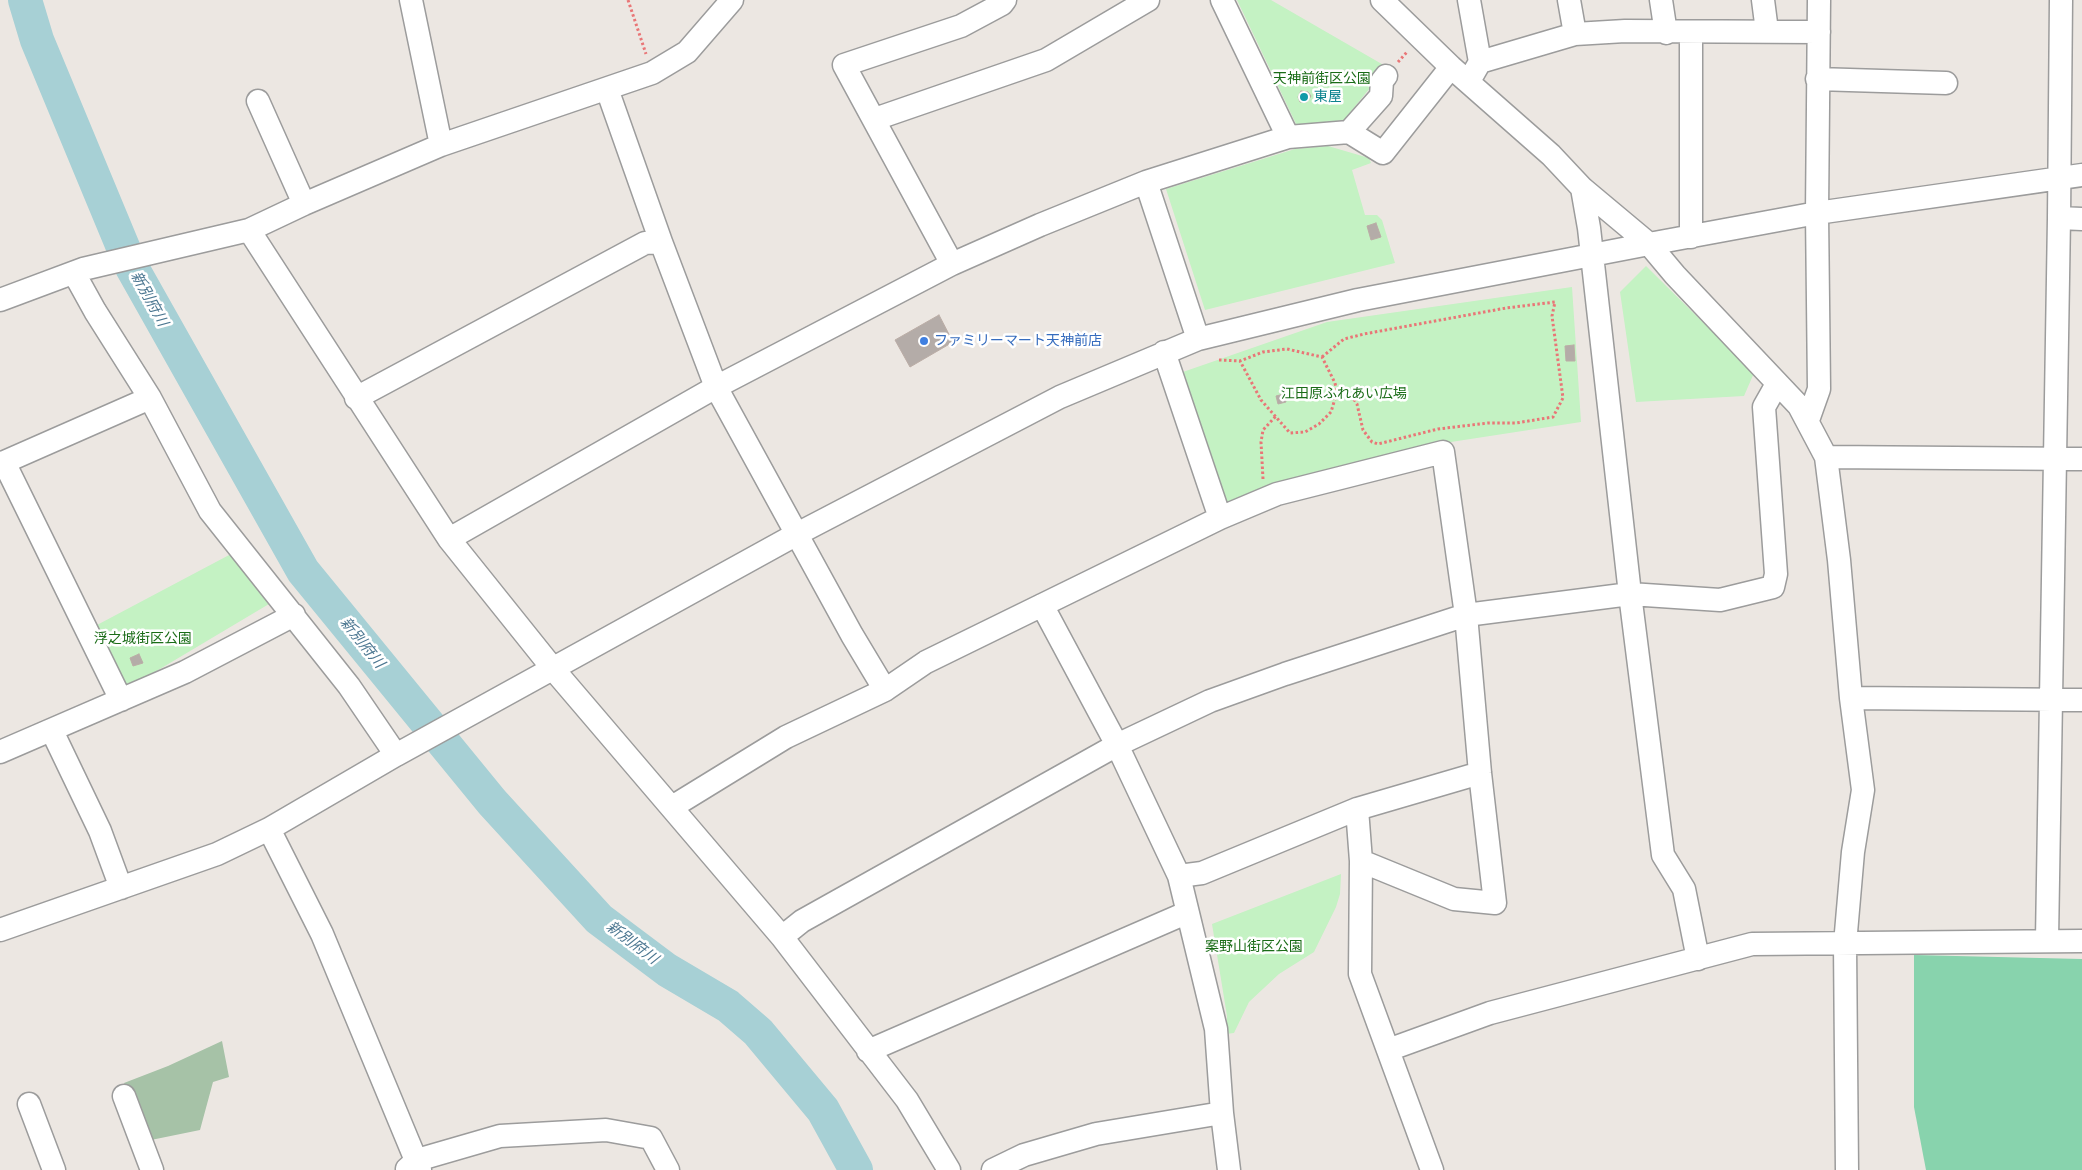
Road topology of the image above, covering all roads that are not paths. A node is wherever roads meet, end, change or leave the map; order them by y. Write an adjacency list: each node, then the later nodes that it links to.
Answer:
1 (411, 0): 28 (street)
2 (732, 0): 23 (street)
3 (1005, 0): 25 (street)
4 (1148, 0): 25 (street)
5 (1222, 0): 27 (street)
6 (1382, 0): 18 (street)
7 (1469, 0): 19 (street)
8 (1569, 0): 17 (street)
9 (1661, 0): 15 (street)
10 (1763, 0): 13 (street)
11 (1819, 0): 14 (street)
12 (2060, 0): 30 (street)
13 (1767, 31): 14 (street); 16 (street)
14 (1819, 32): 21 (street)
15 (1666, 33): 16 (street); 17 (street)
16 (1691, 33): 38 (street)
17 (1575, 34): 19 (street)
18 (1451, 67): 19 (street); 26 (street)
19 (1474, 72): 32 (street)
20 (1386, 76): 26 (street)
21 (1817, 79): 22 (street); 34 (street)
22 (1946, 83)
23 (607, 89): 28 (street); 39 (street)
24 (258, 101): 33 (street)
25 (875, 119): 42 (street)
26 (1349, 132): 27 (street)
27 (1288, 137): 31 (street)
28 (441, 145): 33 (street)
29 (2082, 175): 30 (street)
30 (2059, 177): 34 (street); 35 (street)
31 (1146, 182): 42 (street); 45 (street)
32 (1582, 188): 40 (street); 41 (street)
33 (304, 204): 37 (street)
34 (1817, 213): 38 (street); 51 (street)
35 (2059, 218): 36 (street); 53 (street)
36 (2082, 219)
37 (244, 232): 43 (street); 50 (street)
38 (1691, 237): 40 (street)
39 (661, 242): 48 (street); 50 (street)
40 (1649, 244): 41 (street); 47 (street)
41 (1592, 255): 45 (street); 59 (street)
42 (952, 264): 48 (street)
43 (79, 271): 44 (street); 49 (street)
44 (0, 300)
45 (1198, 339): 46 (street)
46 (1164, 352): 56 (street); 57 (street)
47 (1777, 384): 51 (street); 59 (street)
48 (716, 387): 57 (street); 58 (street)
49 (150, 398): 55 (street); 61 (street)
50 (356, 398): 58 (street)
51 (1808, 420): 52 (street)
52 (1826, 457): 53 (street); 65 (street)
53 (2053, 458): 54 (street); 66 (street)
54 (2082, 458)
55 (2, 463): 67 (street)
56 (1220, 518): 60 (street); 62 (street)
57 (797, 534): 63 (street); 64 (street)
58 (449, 540): 63 (street)
59 (1630, 594): 62 (street); 86 (street)
60 (1042, 605): 64 (street); 70 (street)
61 (294, 615): 67 (street); 72 (street)
62 (1466, 615): 70 (street); 73 (street)
63 (554, 670): 72 (street); 74 (street)
64 (885, 690): 74 (street)
65 (1851, 698): 66 (street); 85 (street)
66 (2051, 699): 68 (street); 83 (street)
67 (121, 700): 69 (street)
68 (2082, 700)
69 (52, 731): 71 (street); 79 (street)
70 (1117, 745): 78 (street); 82 (street)
71 (0, 752)
72 (396, 756): 76 (street)
73 (1480, 773): 75 (street); 77 (street)
74 (672, 807): 82 (street)
75 (1357, 809): 77 (street); 78 (street)
76 (269, 829): 79 (street); 92 (street)
77 (1361, 861): 87 (street)
78 (1179, 876): 80 (street)
79 (121, 888): 81 (street)
80 (1186, 913): 88 (street); 91 (street)
81 (0, 930)
82 (782, 937): 88 (street)
83 (2046, 940): 84 (street); 85 (street)
84 (2082, 940)
85 (1845, 944): 86 (street); 100 (street)
86 (1698, 959): 87 (street)
87 (1388, 1050): 99 (street)
88 (868, 1051): 96 (street)
89 (124, 1096): 94 (street)
90 (29, 1104): 93 (street)
91 (1222, 1113): 97 (street); 98 (street)
92 (414, 1167): 95 (street)
93 (54, 1170)
94 (152, 1170)
95 (668, 1170)
96 (949, 1170)
97 (993, 1170)
98 (1229, 1170)
99 (1432, 1170)
100 (1847, 1170)

